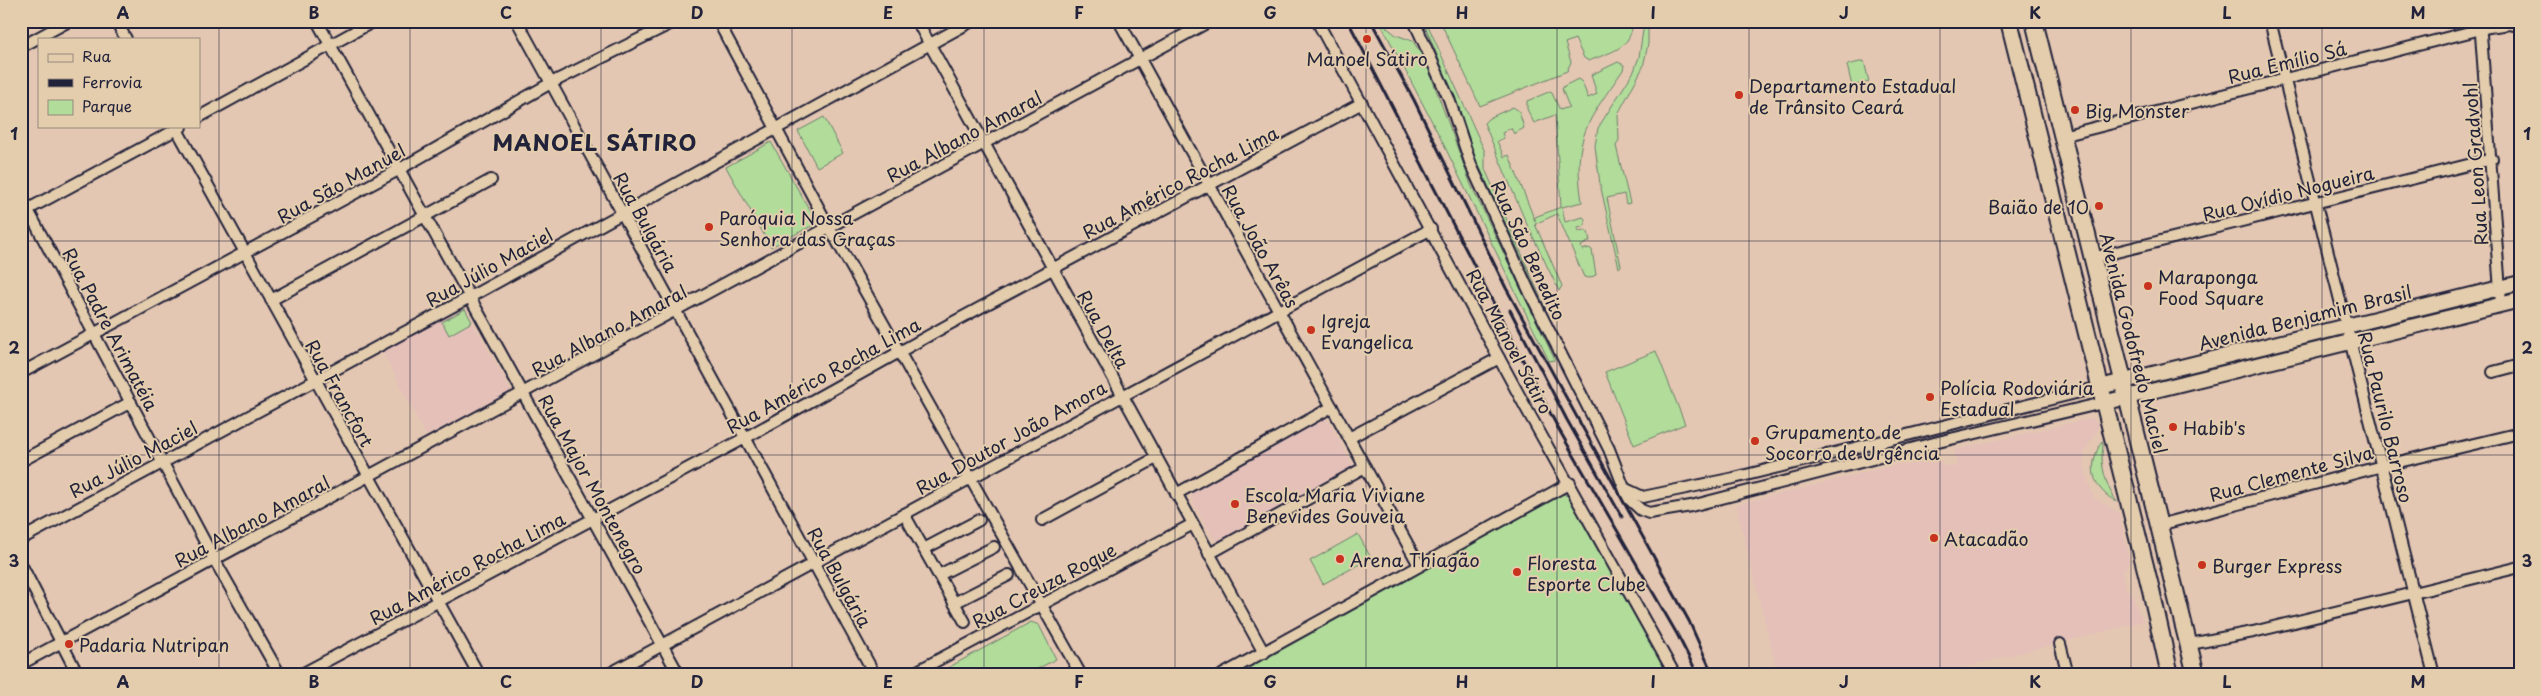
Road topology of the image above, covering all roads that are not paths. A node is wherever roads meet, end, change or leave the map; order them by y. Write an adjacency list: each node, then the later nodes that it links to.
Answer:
1 (69, 21): 22 (street)
2 (116, 21): 19 (street)
3 (317, 21): 21 (street, Rua Major Montenegro)
4 (374, 21): 21 (street)
5 (517, 21): 25 (street, Rua Bulgária)
6 (676, 21): 25 (street, Rua São Manuel)
7 (718, 21): 30 (street)
8 (917, 21): 20 (street, Rua Delta)
9 (972, 21): 20 (street, Rua Júlio Maciel)
10 (1119, 21): 23 (street, Rua João Arêas)
11 (1210, 21): 23 (street, Rua Albano Amaral)
12 (1317, 21): 26 (street, Rua Manoel Sátiro)
13 (1414, 21): 85 (street, Rua São Benedito)
14 (2009, 21): 37 (main road)
15 (2034, 21): 31 (main road, Avenida Godofredo Maciel)
16 (2270, 21): 24 (street, Rua Paurilo Barroso)
17 (2481, 25): 18 (street, Rua Emílio Sá); 24 (street, Rua Emílio Sá); 33 (street, Rua Leon Gradvohl)
18 (2520, 26)
19 (125, 38)
20 (930, 44): 30 (street, Rua Júlio Maciel); 32 (street, Rua Delta)
21 (330, 45): 27 (street); 34 (street, Rua Major Montenegro)
22 (21, 47)
23 (1140, 59): 32 (street, Rua Albano Amaral); 38 (street, Rua João Arêas)
24 (2283, 80): 31 (street, Rua Emílio Sá); 39 (street, Rua Paurilo Barroso)
25 (552, 83): 34 (street, Rua São Manuel); 41 (street, Rua Bulgária)
26 (1362, 103): 38 (street, Rua Américo Rocha Lima); 44 (street, Rua Manoel Sátiro)
27 (200, 116)
28 (175, 128): 40 (street)
29 (178, 128): 47 (street, Rua Francfort)
30 (775, 129): 41 (street, Rua Júlio Maciel); 43 (street)
31 (2062, 136): 35 (main road, Avenida Godofredo Maciel)
32 (984, 143): 43 (street, Rua Albano Amaral); 49 (street, Rua Delta)
33 (2492, 159): 39 (street, Rua Ovídio Nogueira); 51 (street, Rua Leon Gradvohl)
34 (398, 170): 42 (street, Rua Major Montenegro); 47 (street, Rua São Manuel)
35 (2072, 175): 37 (main road); 45 (main road, Avenida Godofredo Maciel)
36 (491, 180): 42 (street)
37 (2048, 181): 46 (main road)
38 (1209, 186): 49 (street, Rua Américo Rocha Lima); 56 (street, Rua João Arêas)
39 (2316, 203): 48 (street, Rua Ovídio Nogueira); 58 (street, Rua Paurilo Barroso)
40 (25, 212): 59 (street, Rua Padre Arimatéia)
41 (622, 212): 52 (street, Rua Júlio Maciel); 57 (street, Rua Bulgária)
42 (426, 216): 52 (street, Rua Major Montenegro); 53 (street)
43 (829, 227): 57 (street, Rua Albano Amaral); 61 (street)
44 (1431, 229): 56 (street, Rua Doutor João Amora); 62 (street, Rua Manoel Sátiro)
45 (2086, 230): 46 (main road); 48 (main road, Avenida Godofredo Maciel)
46 (2062, 237): 70 (main road)
47 (245, 254): 53 (street, Rua Francfort); 59 (street, Rua São Manuel)
48 (2092, 258): 67 (main road, Avenida Godofredo Maciel)
49 (1052, 269): 61 (street, Rua Américo Rocha Lima); 69 (street, Rua Delta)
50 (2520, 283): 51 (main road, Avenida Benjamim Brasil)
51 (2500, 288): 55 (street, Rua Leon Gradvohl); 58 (main road, Avenida Benjamim Brasil)
52 (470, 296): 66 (street, Rua Júlio Maciel); 68 (street, Rua Major Montenegro)
53 (271, 300): 66 (street, Rua Francfort)
54 (2520, 300): 55 (main road, Avenida Benjamim Brasil)
55 (2501, 304): 60 (main road, Avenida Benjamim Brasil)
56 (1279, 311): 69 (street, Rua Doutor João Amora); 72 (street, Rua João Arêas)
57 (676, 312): 68 (street, Rua Albano Amaral); 74 (street, Rua Bulgária)
58 (2347, 327): 60 (street, Rua Paurilo Barroso); 67 (main road, Avenida Benjamim Brasil)
59 (95, 334): 65 (street, Rua São Manuel); 71 (street, Rua Padre Arimatéia)
60 (2350, 342): 67 (main road, Avenida Benjamim Brasil); 79 (street, Rua Paurilo Barroso)
61 (900, 352): 74 (street, Rua Américo Rocha Lima); 83 (street)
62 (1499, 358): 75 (street); 84 (street, Rua Manoel Sátiro)
63 (2520, 365): 64 (street)
64 (2493, 372)
65 (21, 373)
66 (314, 380): 78 (street, Rua Júlio Maciel); 81 (street, Rua Francfort)
67 (2125, 389): 70 (main road, Avenida Benjamim Brasil); 93 (main road, Avenida Godofredo Maciel)
68 (524, 394): 81 (street, Rua Albano Amaral); 89 (street, Rua Major Montenegro)
69 (1122, 395): 76 (street, Rua Delta); 83 (street, Rua Doutor João Amora)
70 (2101, 395): 82 (street); 87 (street, Rua São Benedito); 128 (main road)
71 (131, 402): 77 (street); 78 (street, Rua Padre Arimatéia)
72 (1332, 407): 75 (street, Rua João Arêas); 86 (street)
73 (2520, 433): 79 (street, Rua Clemente Silva)
74 (746, 438): 89 (street, Rua Américo Rocha Lima); 99 (street, Rua Bulgária)
75 (1349, 438): 80 (street, Rua João Arêas)
76 (1156, 458): 86 (street, Rua Delta); 91 (street)
77 (21, 461)
78 (163, 462): 94 (street, Rua Júlio Maciel); 98 (street, Rua Padre Arimatéia)
79 (2382, 466): 93 (street, Rua Clemente Silva); 105 (street, Rua Paurilo Barroso)
80 (1365, 468): 97 (street); 101 (street, Rua João Arêas)
81 (368, 478): 98 (street, Rua Albano Amaral); 106 (street, Rua Francfort)
82 (1734, 478): 85 (street); 87 (street)
83 (973, 479): 88 (street, Rua Doutor João Amora); 108 (street)
84 (1570, 483): 101 (street); 126 (street, Rua Manoel Sátiro)
85 (1626, 489): 87 (street, Rua São Benedito)
86 (1176, 494): 92 (street, Rua Delta)
87 (1739, 494)
88 (904, 514): 96 (street); 99 (street, Rua Doutor João Amora)
89 (594, 519): 106 (street, Rua Américo Rocha Lima); 113 (street, Rua Major Montenegro)
90 (979, 520): 96 (street)
91 (1042, 520)
92 (1193, 524): 97 (street, Rua Delta); 108 (street, Rua Creuza Roque)
93 (2159, 525): 112 (main road, Avenida Godofredo Maciel)
94 (21, 539)
95 (994, 547): 103 (street)
96 (924, 549): 103 (street)
97 (1210, 554): 114 (street, Rua Delta)
98 (214, 559): 110 (street, Rua Albano Amaral); 117 (street, Rua Padre Arimatéia)
99 (814, 563): 113 (street, Rua Doutor João Amora); 122 (street, Rua Bulgária)
100 (21, 564): 110 (street)
101 (1419, 565): 114 (street)
102 (2520, 567): 105 (street)
103 (939, 575): 107 (street)
104 (1009, 575): 107 (street)
105 (2414, 592): 112 (street); 130 (street, Rua Paurilo Barroso)
106 (440, 601): 118 (street, Rua Américo Rocha Lima); 119 (street, Rua Francfort)
107 (954, 603): 109 (street)
108 (1042, 603): 123 (street, Rua Creuza Roque); 124 (street)
109 (965, 622)
110 (61, 644): 115 (street, Rua Albano Amaral); 116 (street)
111 (2060, 644): 127 (street)
112 (2190, 644): 129 (main road, Avenida Godofredo Maciel)
113 (663, 645): 120 (street, Rua Doutor João Amora); 121 (street, Rua Major Montenegro)
114 (1264, 653): 125 (street)
115 (21, 664)
116 (78, 675)
117 (280, 675)
118 (300, 675)
119 (479, 675)
120 (607, 675)
121 (680, 675)
122 (875, 675)
123 (910, 675)
124 (1081, 675)
125 (1222, 675)
126 (1675, 675)
127 (2068, 675)
128 (2170, 675)
129 (2196, 675)
130 (2434, 675)

